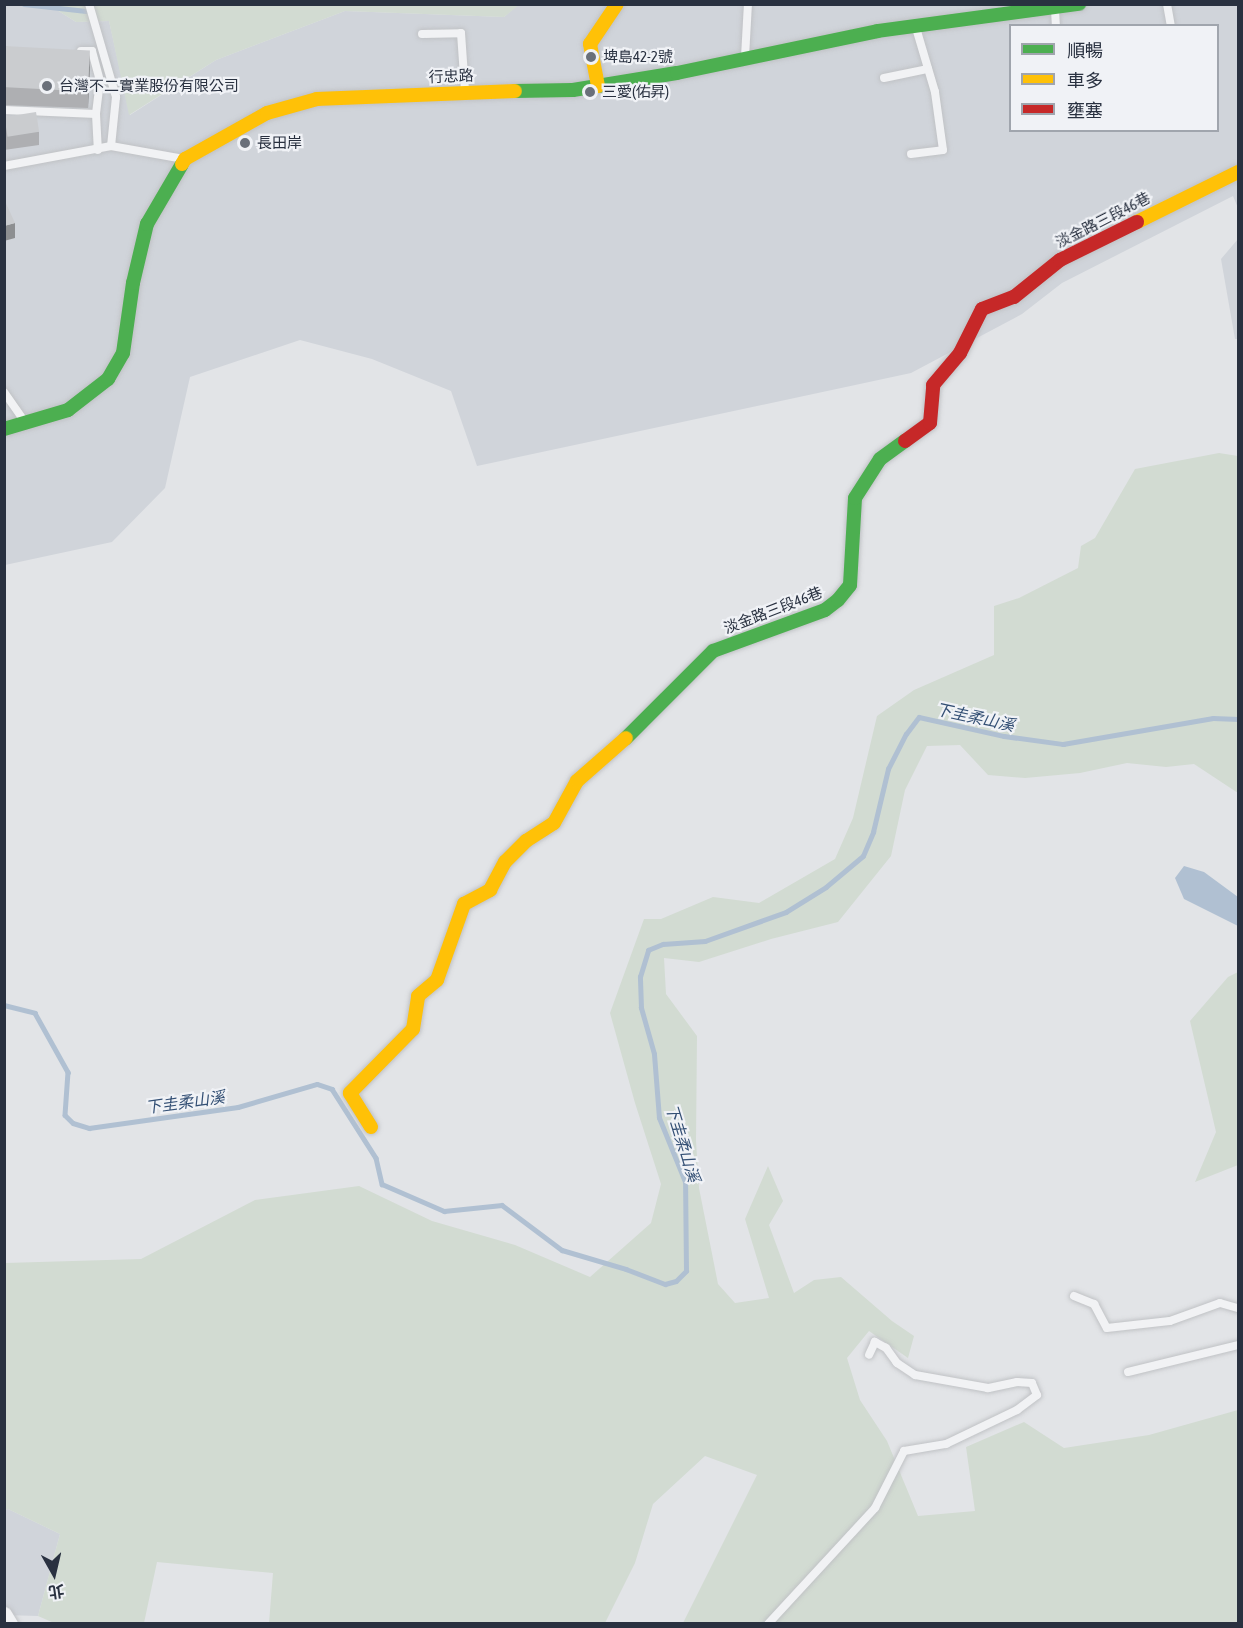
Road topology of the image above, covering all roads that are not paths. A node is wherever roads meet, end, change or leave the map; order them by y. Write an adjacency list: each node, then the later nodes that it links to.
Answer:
1 (89, 4): 19 (lane)
2 (617, 4): 15 (street)
3 (748, 4): 12 (lane)
4 (1079, 4): 6 (street, 行忠路)
5 (1167, 4): 8 (lane)
6 (1054, 8): 7 (lane); 9 (street, 行忠路)
7 (1056, 24)
8 (1171, 24)
9 (915, 26): 12 (street, 行忠路); 13 (lane)
10 (422, 34): 16 (lane)
11 (70, 50): 18 (lane)
12 (745, 59): 15 (street, 行忠路)
13 (928, 69): 14 (lane); 21 (lane)
14 (884, 78)
15 (598, 86): 16 (street, 行忠路)
16 (465, 91): 22 (street, 行忠路)
17 (4, 110): 18 (lane)
18 (96, 114): 20 (lane)
19 (111, 146): 20 (lane); 22 (lane)
20 (98, 150): 23 (lane)
21 (911, 154)
22 (185, 159): 26 (street)
23 (4, 166)
24 (1239, 172): 28 (street, 淡金路三段46巷)
25 (4, 392): 26 (lane)
26 (25, 423): 27 (street)
27 (4, 429)
28 (371, 1127)
29 (1074, 1296): 30 (lane)
30 (1239, 1308)
31 (1239, 1345): 33 (lane)
32 (869, 1355): 36 (lane)
33 (1128, 1372)
34 (4, 1614): 35 (street)
35 (10, 1623)
36 (768, 1623)

